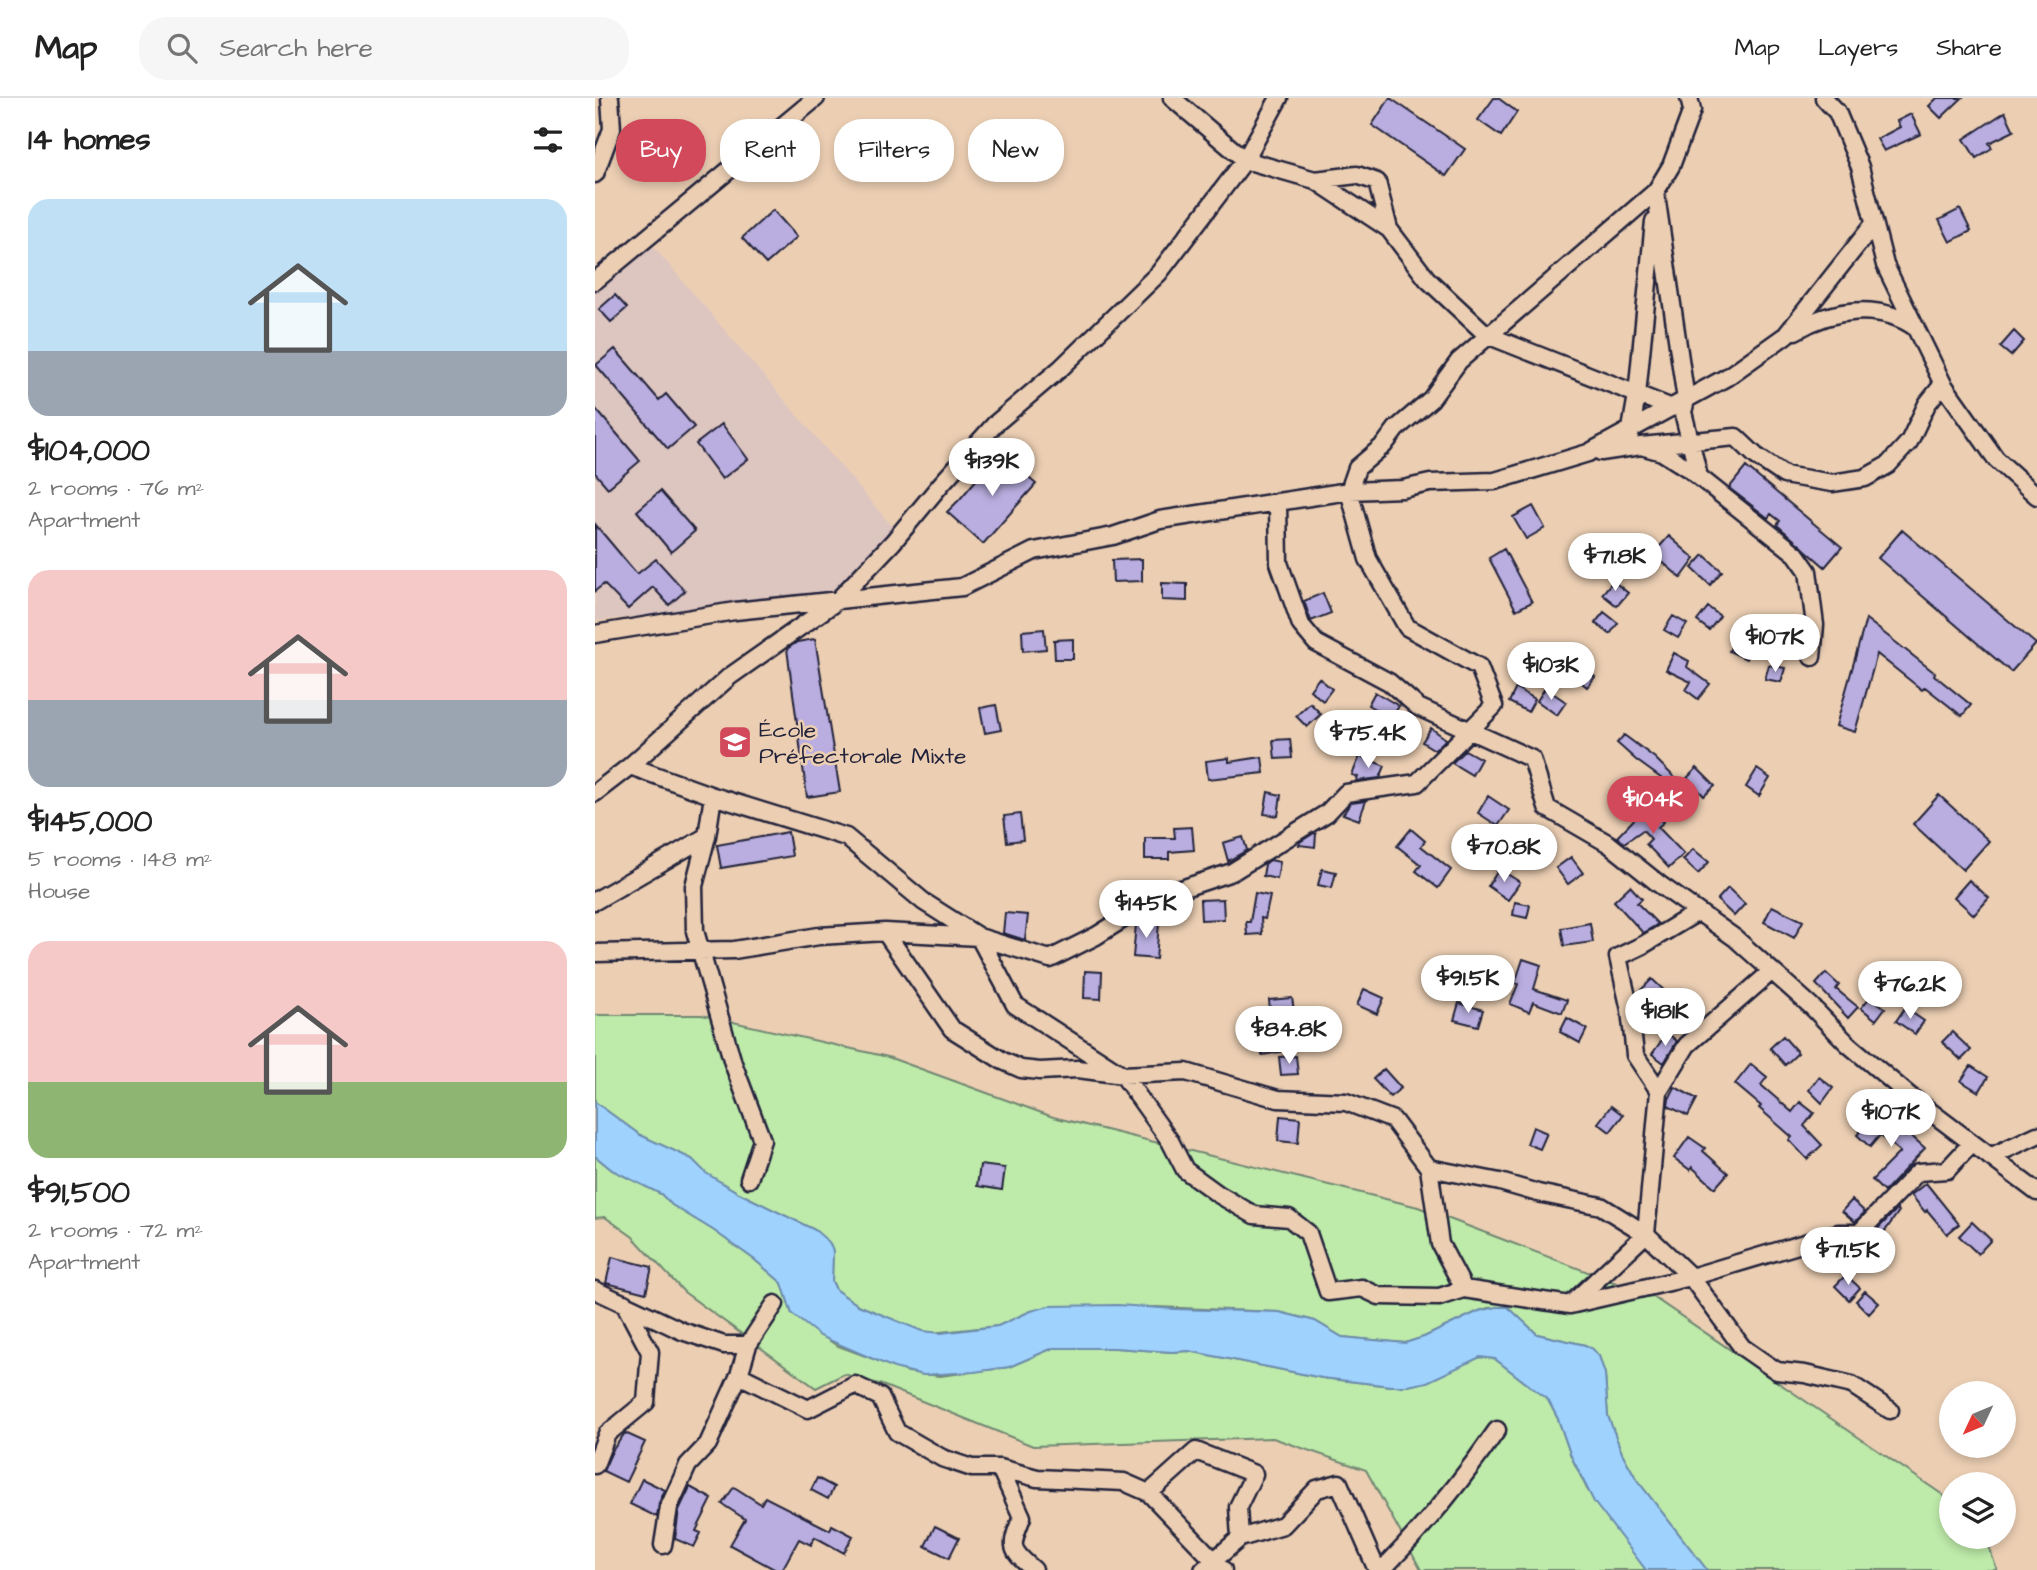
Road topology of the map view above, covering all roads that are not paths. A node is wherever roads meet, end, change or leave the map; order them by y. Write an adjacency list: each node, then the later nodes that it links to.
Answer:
1 (610, 98): 8 (street)
2 (815, 98): 13 (street)
3 (1172, 98): 7 (street)
4 (1279, 98): 7 (street)
5 (1689, 98): 10 (street)
6 (1824, 98): 11 (street)
7 (1245, 160): 9 (street); 28 (street)
8 (595, 174)
9 (1315, 180): 12 (street); 12 (street)
10 (1656, 193): 15 (street); 18 (street); 19 (street)
11 (1873, 225): 14 (street); 16 (street)
12 (1389, 229): 15 (street)
13 (595, 281)
14 (1916, 328): 16 (street); 17 (street)
15 (1487, 335): 18 (street); 25 (street)
16 (1786, 335): 19 (street)
17 (1943, 384): 21 (street); 26 (street)
18 (1637, 395): 19 (street); 20 (street)
19 (1679, 404): 20 (street); 21 (street)
20 (1632, 429): 22 (street); 23 (street)
21 (1689, 442): 22 (street); 24 (street)
22 (1633, 447): 23 (street); 24 (street)
23 (1588, 453): 25 (street)
24 (1699, 477): 30 (street)
25 (1349, 491): 27 (street); 31 (street)
26 (2037, 496)
27 (1277, 503): 28 (street); 31 (street)
28 (837, 601): 29 (street); 32 (street)
29 (595, 634)
30 (1812, 657)
31 (1468, 732): 37 (street); 39 (street)
32 (631, 766): 33 (street); 34 (street)
33 (595, 793)
34 (713, 796): 35 (street); 39 (street)
35 (706, 836): 36 (street); 40 (street)
36 (595, 901)
37 (1698, 912): 42 (street); 44 (street)
38 (885, 932): 39 (street); 40 (street); 43 (street)
39 (979, 937): 43 (street)
40 (702, 951): 41 (street); 49 (street)
41 (595, 953)
42 (1772, 971): 44 (street); 46 (street)
43 (1123, 1075): 48 (street); 54 (street)
44 (1659, 1091): 51 (street)
45 (2037, 1135): 47 (street)
46 (1972, 1143): 47 (street); 52 (street)
47 (1990, 1157): 50 (street)
48 (1429, 1168): 51 (street); 54 (street)
49 (749, 1180)
50 (2037, 1192)
51 (1646, 1234): 52 (street); 57 (street)
52 (1691, 1277): 57 (street); 60 (street)
53 (595, 1290): 55 (street)
54 (1464, 1290): 57 (street)
55 (624, 1303): 58 (street); 62 (street)
56 (775, 1304): 58 (street)
57 (1570, 1305)
58 (748, 1345): 59 (street)
59 (739, 1375): 63 (street); 66 (street)
60 (1890, 1410)
61 (1497, 1430): 69 (street)
62 (595, 1465)
63 (1000, 1468): 64 (street); 68 (street)
64 (1149, 1493): 65 (street); 67 (street)
65 (1240, 1538): 67 (street); 69 (street)
66 (663, 1545)
67 (1214, 1567)
68 (1034, 1570)
69 (1380, 1570)

